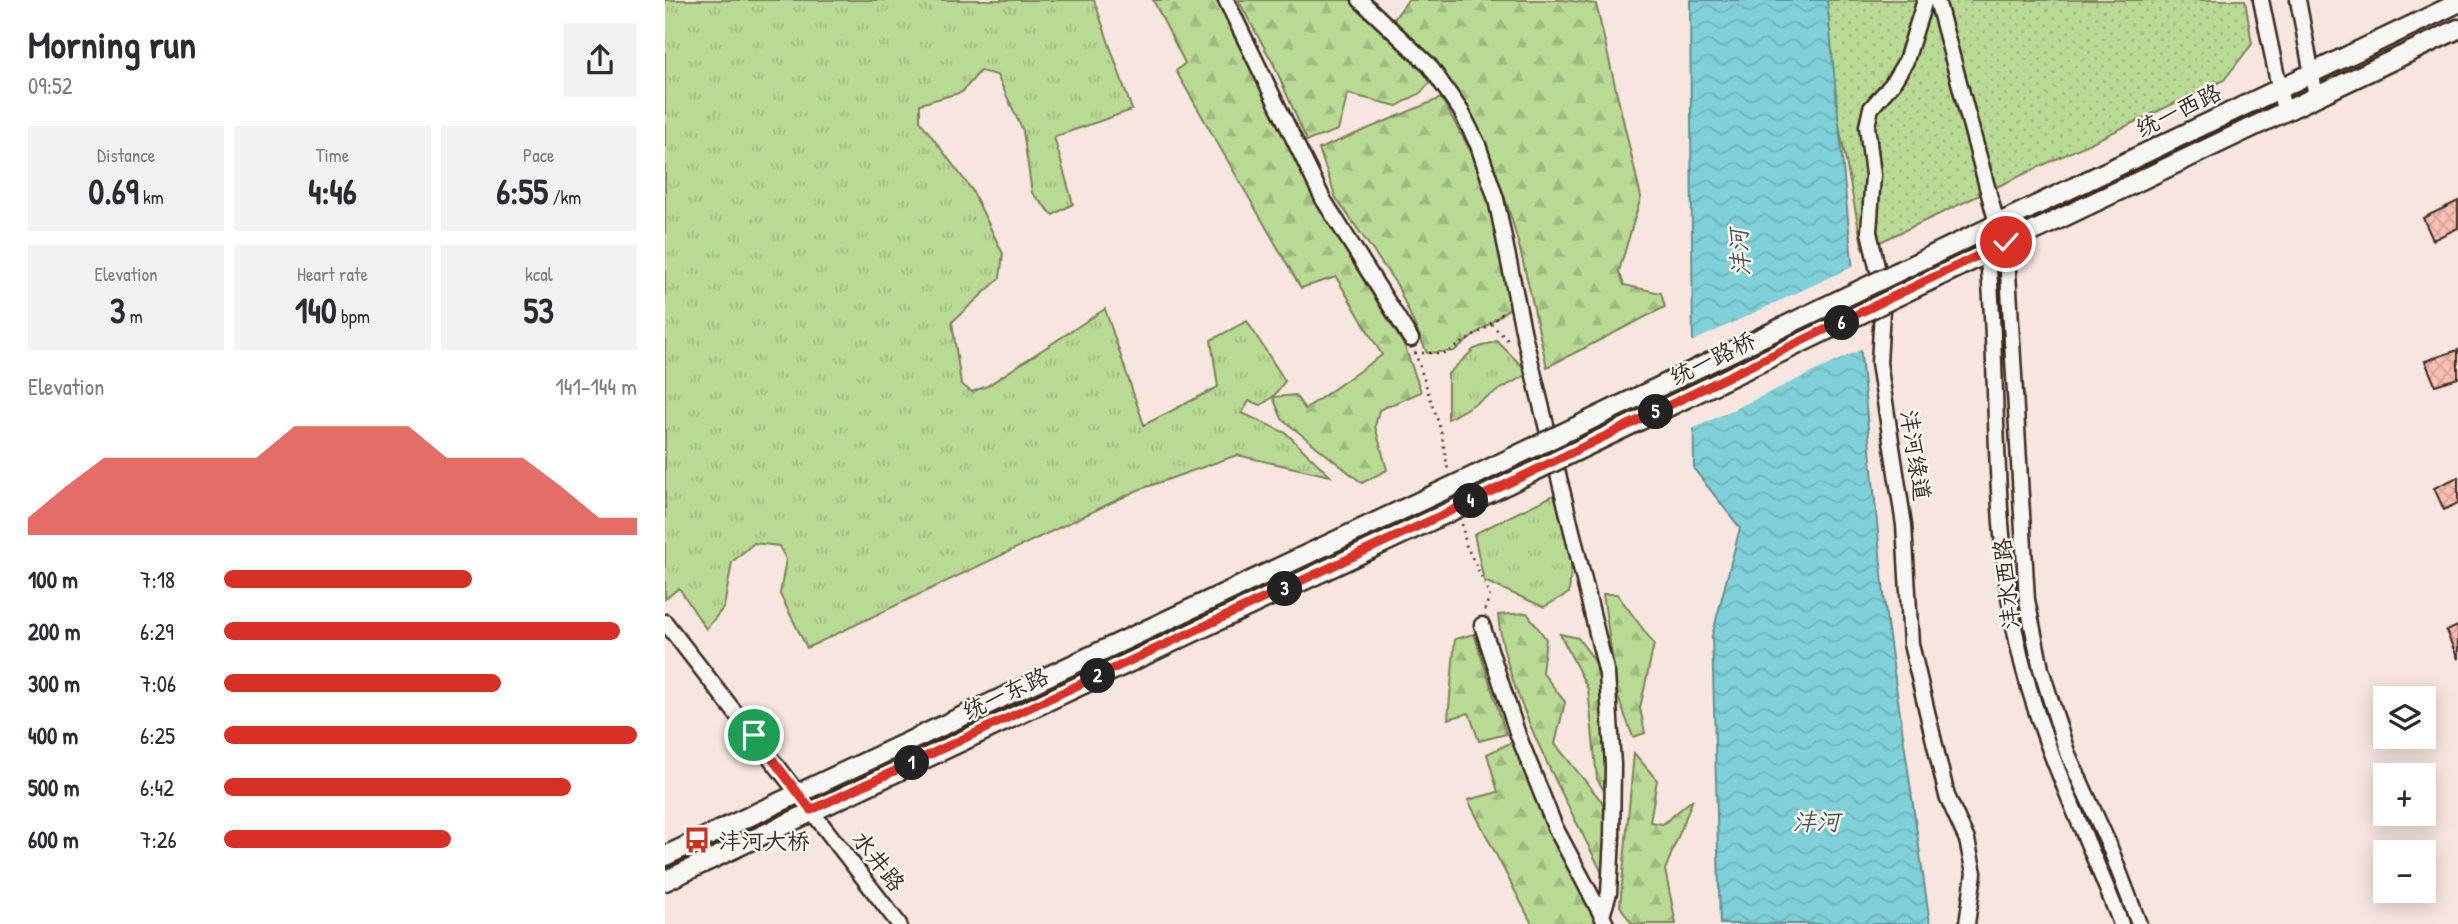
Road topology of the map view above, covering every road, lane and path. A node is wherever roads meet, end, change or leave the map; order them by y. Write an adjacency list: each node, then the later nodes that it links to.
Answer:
1 (1226, 0): 19 (street)
2 (1360, 0): 18 (street)
3 (1925, 0): 32 (street, 沣河绿道)
4 (1937, 0): 13 (street)
5 (2261, 0): 10 (street)
6 (2298, 0): 9 (street)
7 (2458, 3): 9 (main road, 统一西路)
8 (2458, 29): 11 (main road, 统一西路)
9 (2312, 73): 10 (main road, 统一西路); 11 (street)
10 (2279, 89): 12 (street); 13 (main road, 统一西路)
11 (2316, 96): 12 (main road, 统一西路)
12 (2284, 111): 14 (main road, 统一西路)
13 (1995, 225): 14 (street, 沣水西路); 15 (street, 沣水西路); 16 (main road, 统一西路)
14 (2006, 242): 15 (main road, 统一西路); 34 (street, 沣水西路)
15 (1987, 251): 17 (main road, 统一西路); 33 (street, 沣水西路)
16 (1920, 261): 20 (main road, 统一路桥, bridge)
17 (1927, 282): 22 (main road, 统一路桥, bridge)
18 (1517, 301): 19 (path); 30 (street)
19 (1413, 346): 21 (path)
20 (1476, 475): 21 (main road, 统一东路)
21 (1451, 486): 26 (main road, 统一东路)
22 (1481, 496): 23 (main road, 统一东路)
23 (1459, 507): 25 (path); 27 (main road, 统一东路)
24 (665, 622): 26 (street, 水井路)
25 (1482, 625): 30 (street)
26 (798, 792): 27 (street, 水井路); 28 (main road, 统一东路)
27 (811, 810): 29 (main road, 统一东路); 31 (street, 水井路)
28 (665, 856)
29 (665, 881)
30 (1604, 920)
31 (899, 924)
32 (1967, 924)
33 (2121, 924)
34 (2139, 924)

